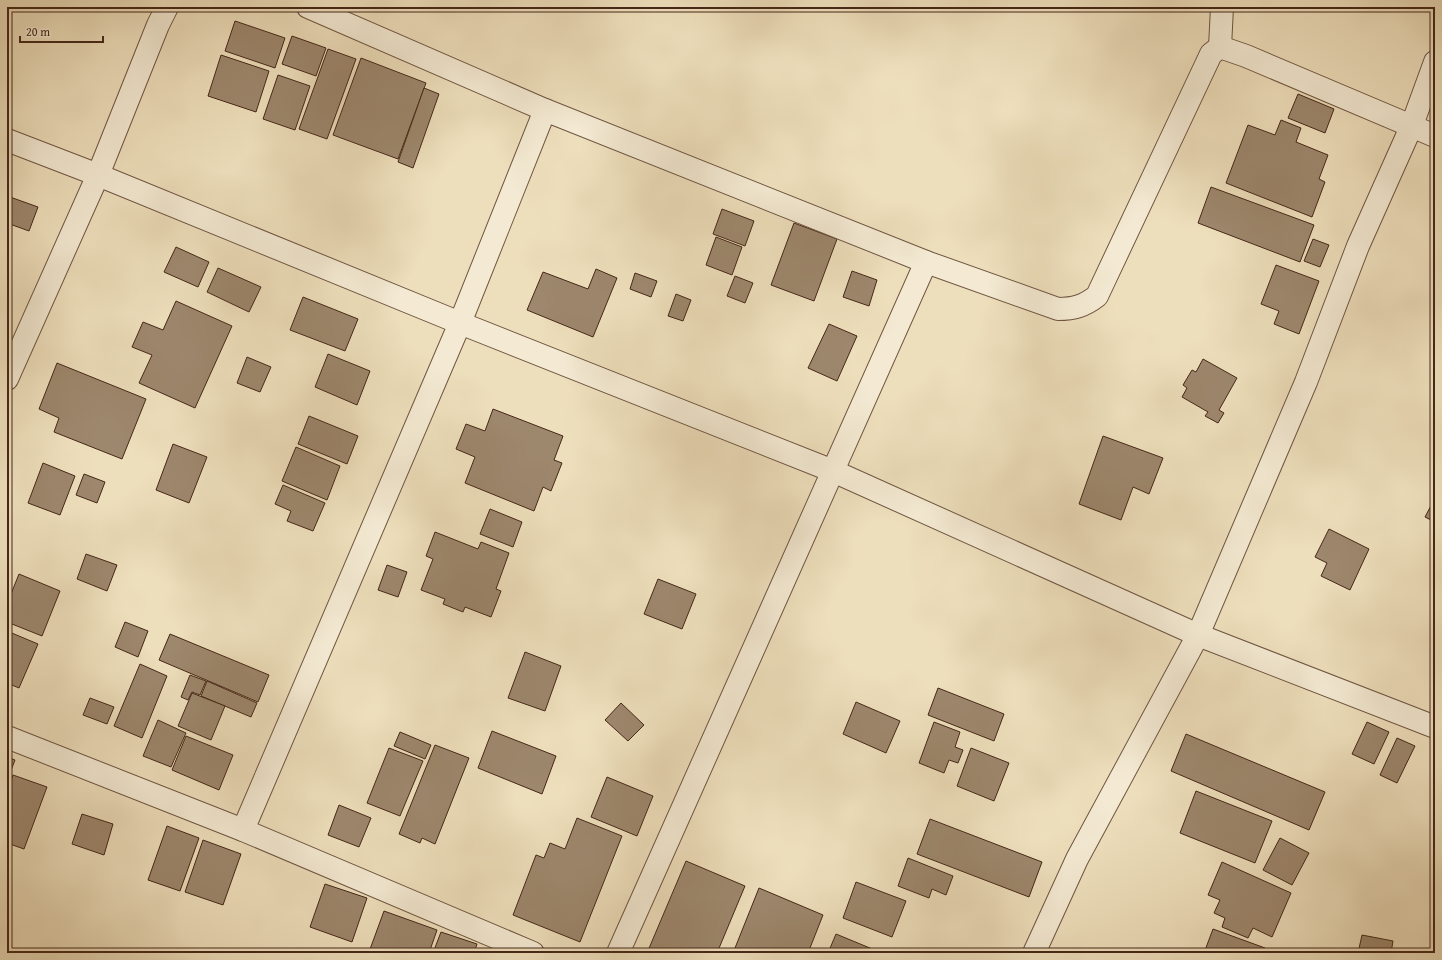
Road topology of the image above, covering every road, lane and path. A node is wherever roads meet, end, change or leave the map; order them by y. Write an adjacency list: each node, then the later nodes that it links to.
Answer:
1 (167, 7): 10 (street)
2 (308, 7): 6 (street)
3 (1222, 7): 4 (street)
4 (1220, 47): 7 (street); 11 (street)
5 (1435, 62): 7 (street)
6 (545, 110): 11 (street); 12 (street)
7 (1412, 125): 8 (street); 15 (street)
8 (1435, 136)
9 (7, 140): 10 (street)
10 (98, 174): 12 (street); 13 (street)
11 (926, 262): 14 (street)
12 (460, 323): 14 (street); 18 (street)
13 (7, 379)
14 (833, 471): 15 (street); 20 (street)
15 (1198, 635): 16 (street); 21 (street)
16 (1435, 726)
17 (7, 737): 18 (street)
18 (243, 830): 19 (street)
19 (533, 953)
20 (618, 953)
21 (1034, 953)

